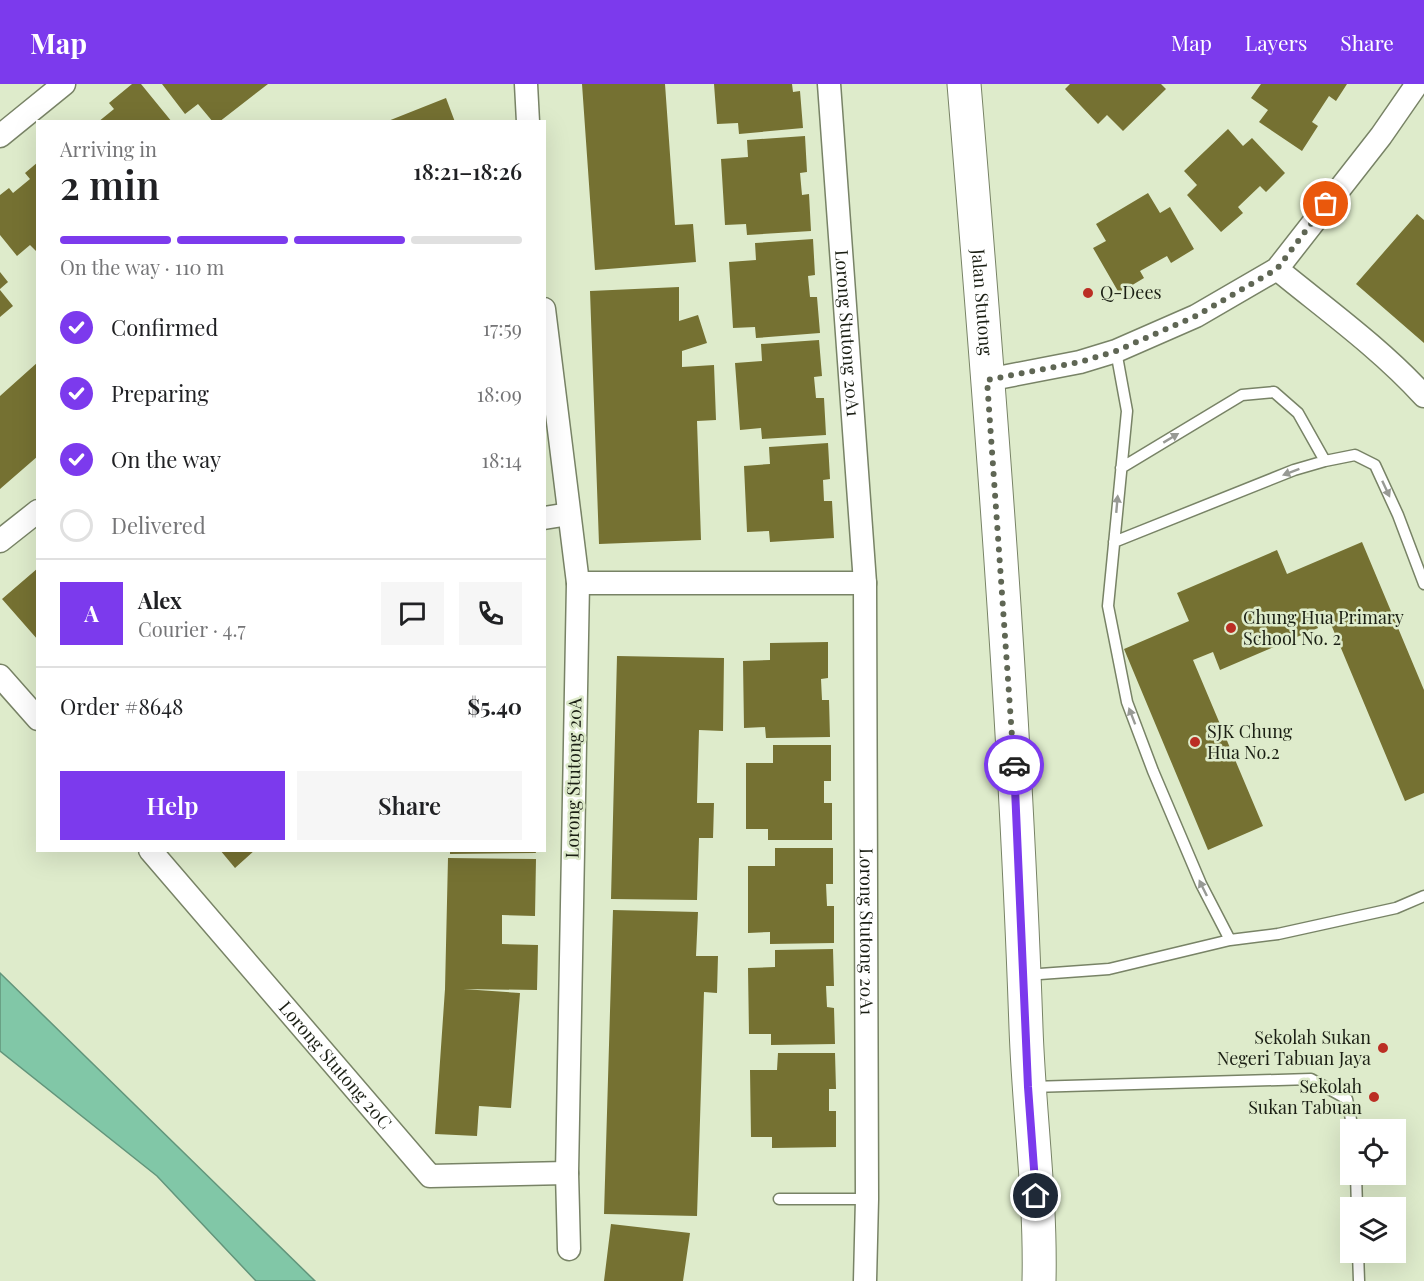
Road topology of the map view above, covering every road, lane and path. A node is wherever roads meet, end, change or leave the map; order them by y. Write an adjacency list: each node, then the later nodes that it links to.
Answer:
1 (64, 84): 7 (street)
2 (526, 84): 6 (street)
3 (829, 84): 21 (street, Lorong Stutong 20A1)
4 (964, 84): 11 (main road, Jalan Stutong)
5 (1417, 84): 8 (street)
6 (528, 120)
7 (0, 136)
8 (1277, 269): 10 (street); 12 (street)
9 (546, 326): 16 (street, Lorong Stutong 20A)
10 (1116, 351): 11 (street); 14 (lane)
11 (987, 380): 28 (main road, Jalan Stutong)
12 (1424, 396)
13 (1324, 461): 14 (lane, one-way to 13); 19 (lane, one-way to 19); 22 (lane, one-way to 22)
14 (1121, 468): 19 (lane, one-way to 14)
15 (36, 513): 18 (street)
16 (568, 514): 17 (street); 20 (street, Lorong Stutong 20A)
17 (546, 518)
18 (0, 541)
19 (1114, 542): 27 (lane, one-way to 19)
20 (578, 583): 21 (street); 31 (street, Lorong Stutong 20A)
21 (865, 583): 32 (street, Lorong Stutong 20A1)
22 (1424, 584)
23 (0, 676): 24 (street)
24 (36, 717)
25 (152, 852): 31 (street, Lorong Stutong 20C)
26 (1424, 896): 27 (lane)
27 (1230, 940): 28 (lane)
28 (1024, 975): 29 (main road, Jalan Stutong)
29 (1028, 1087): 30 (lane); 34 (main road, Jalan Stutong)
30 (1351, 1119)
31 (567, 1173): 35 (street, Lorong Stutong 20A)
32 (867, 1198): 33 (lane); 37 (street, Lorong Stutong 20A1)
33 (779, 1199)
34 (1040, 1239): 38 (main road, Jalan Stutong); 39 (main road, Jalan Stutong)
35 (569, 1249)
36 (1358, 1263): 40 (lane)
37 (865, 1281)
38 (1039, 1281)
39 (1051, 1281)
40 (1359, 1281)

